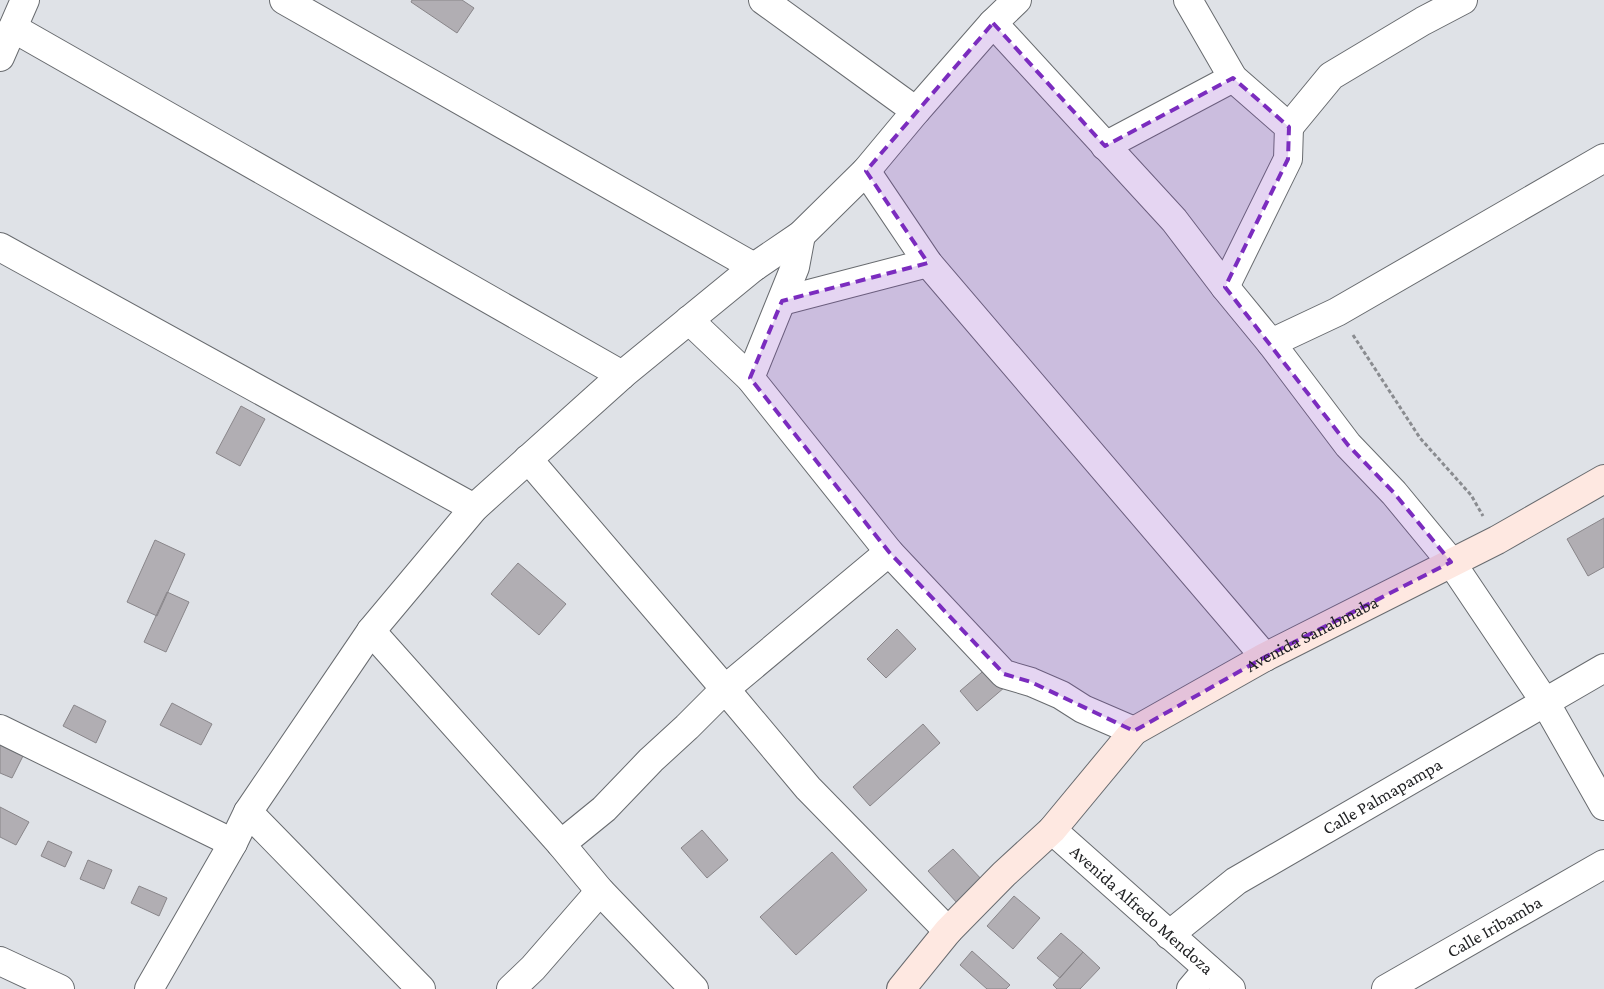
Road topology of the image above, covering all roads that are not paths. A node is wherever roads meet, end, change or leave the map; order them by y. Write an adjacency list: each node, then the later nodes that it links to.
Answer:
1 (25, 0): 8 (street)
2 (284, 0): 19 (street)
3 (763, 0): 11 (street)
4 (1017, 0): 7 (street)
5 (1188, 0): 10 (street)
6 (1463, 0): 12 (street)
7 (993, 23): 11 (street); 13 (street)
8 (13, 28): 9 (street); 24 (street)
9 (0, 57)
10 (1233, 78): 12 (street); 13 (street)
11 (916, 110): 15 (street)
12 (1289, 127): 20 (street)
13 (1105, 146): 20 (street)
14 (1604, 158): 23 (street)
15 (866, 171): 16 (street); 18 (street)
16 (801, 235): 19 (street); 21 (street)
17 (0, 247): 28 (street)
18 (928, 263): 21 (street); 32 (street)
19 (754, 267): 22 (street)
20 (1225, 288): 23 (street)
21 (782, 301): 25 (street)
22 (689, 320): 24 (street); 25 (street)
23 (1271, 343): 30 (street)
24 (622, 375): 26 (street)
25 (750, 378): 29 (street)
26 (528, 459): 28 (street); 34 (street)
27 (1604, 479): 30 (street, Avenida Sanabmaba)
28 (474, 508): 31 (street)
29 (889, 552): 34 (street); 37 (street)
30 (1451, 562): 32 (street, Avenida Sanabmaba); 35 (street)
31 (371, 631): 39 (street); 42 (street)
32 (1265, 657): 37 (street, Avenida Sanabmaba)
33 (1604, 668): 35 (street, Calle Palmapampa)
34 (725, 688): 42 (street); 45 (street)
35 (1545, 702): 38 (street); 46 (street, Calle Palmapampa)
36 (0, 729): 41 (street)
37 (1134, 731): 40 (street, Avenida Sanabmaba)
38 (1604, 806)
39 (248, 812): 41 (street); 51 (street)
40 (1052, 830): 45 (street, Avenida Sanabmaba); 46 (street, Avenida Alfredo Mendoza)
41 (233, 843): 50 (street)
42 (561, 844): 44 (street)
43 (1604, 864): 56 (street, Calle Iribamba)
44 (600, 891): 52 (street); 53 (street)
45 (948, 931): 54 (street, Avenida Sanabmaba)
46 (1169, 935): 48 (street, Avenida Alfredo Mendoza)
47 (0, 961): 49 (street)
48 (1200, 979): 55 (street, Avenida Alfredo Mendoza)
49 (60, 989)
50 (149, 989)
51 (421, 989)
52 (511, 989)
53 (694, 989)
54 (900, 989)
55 (1231, 989)
56 (1386, 989)

